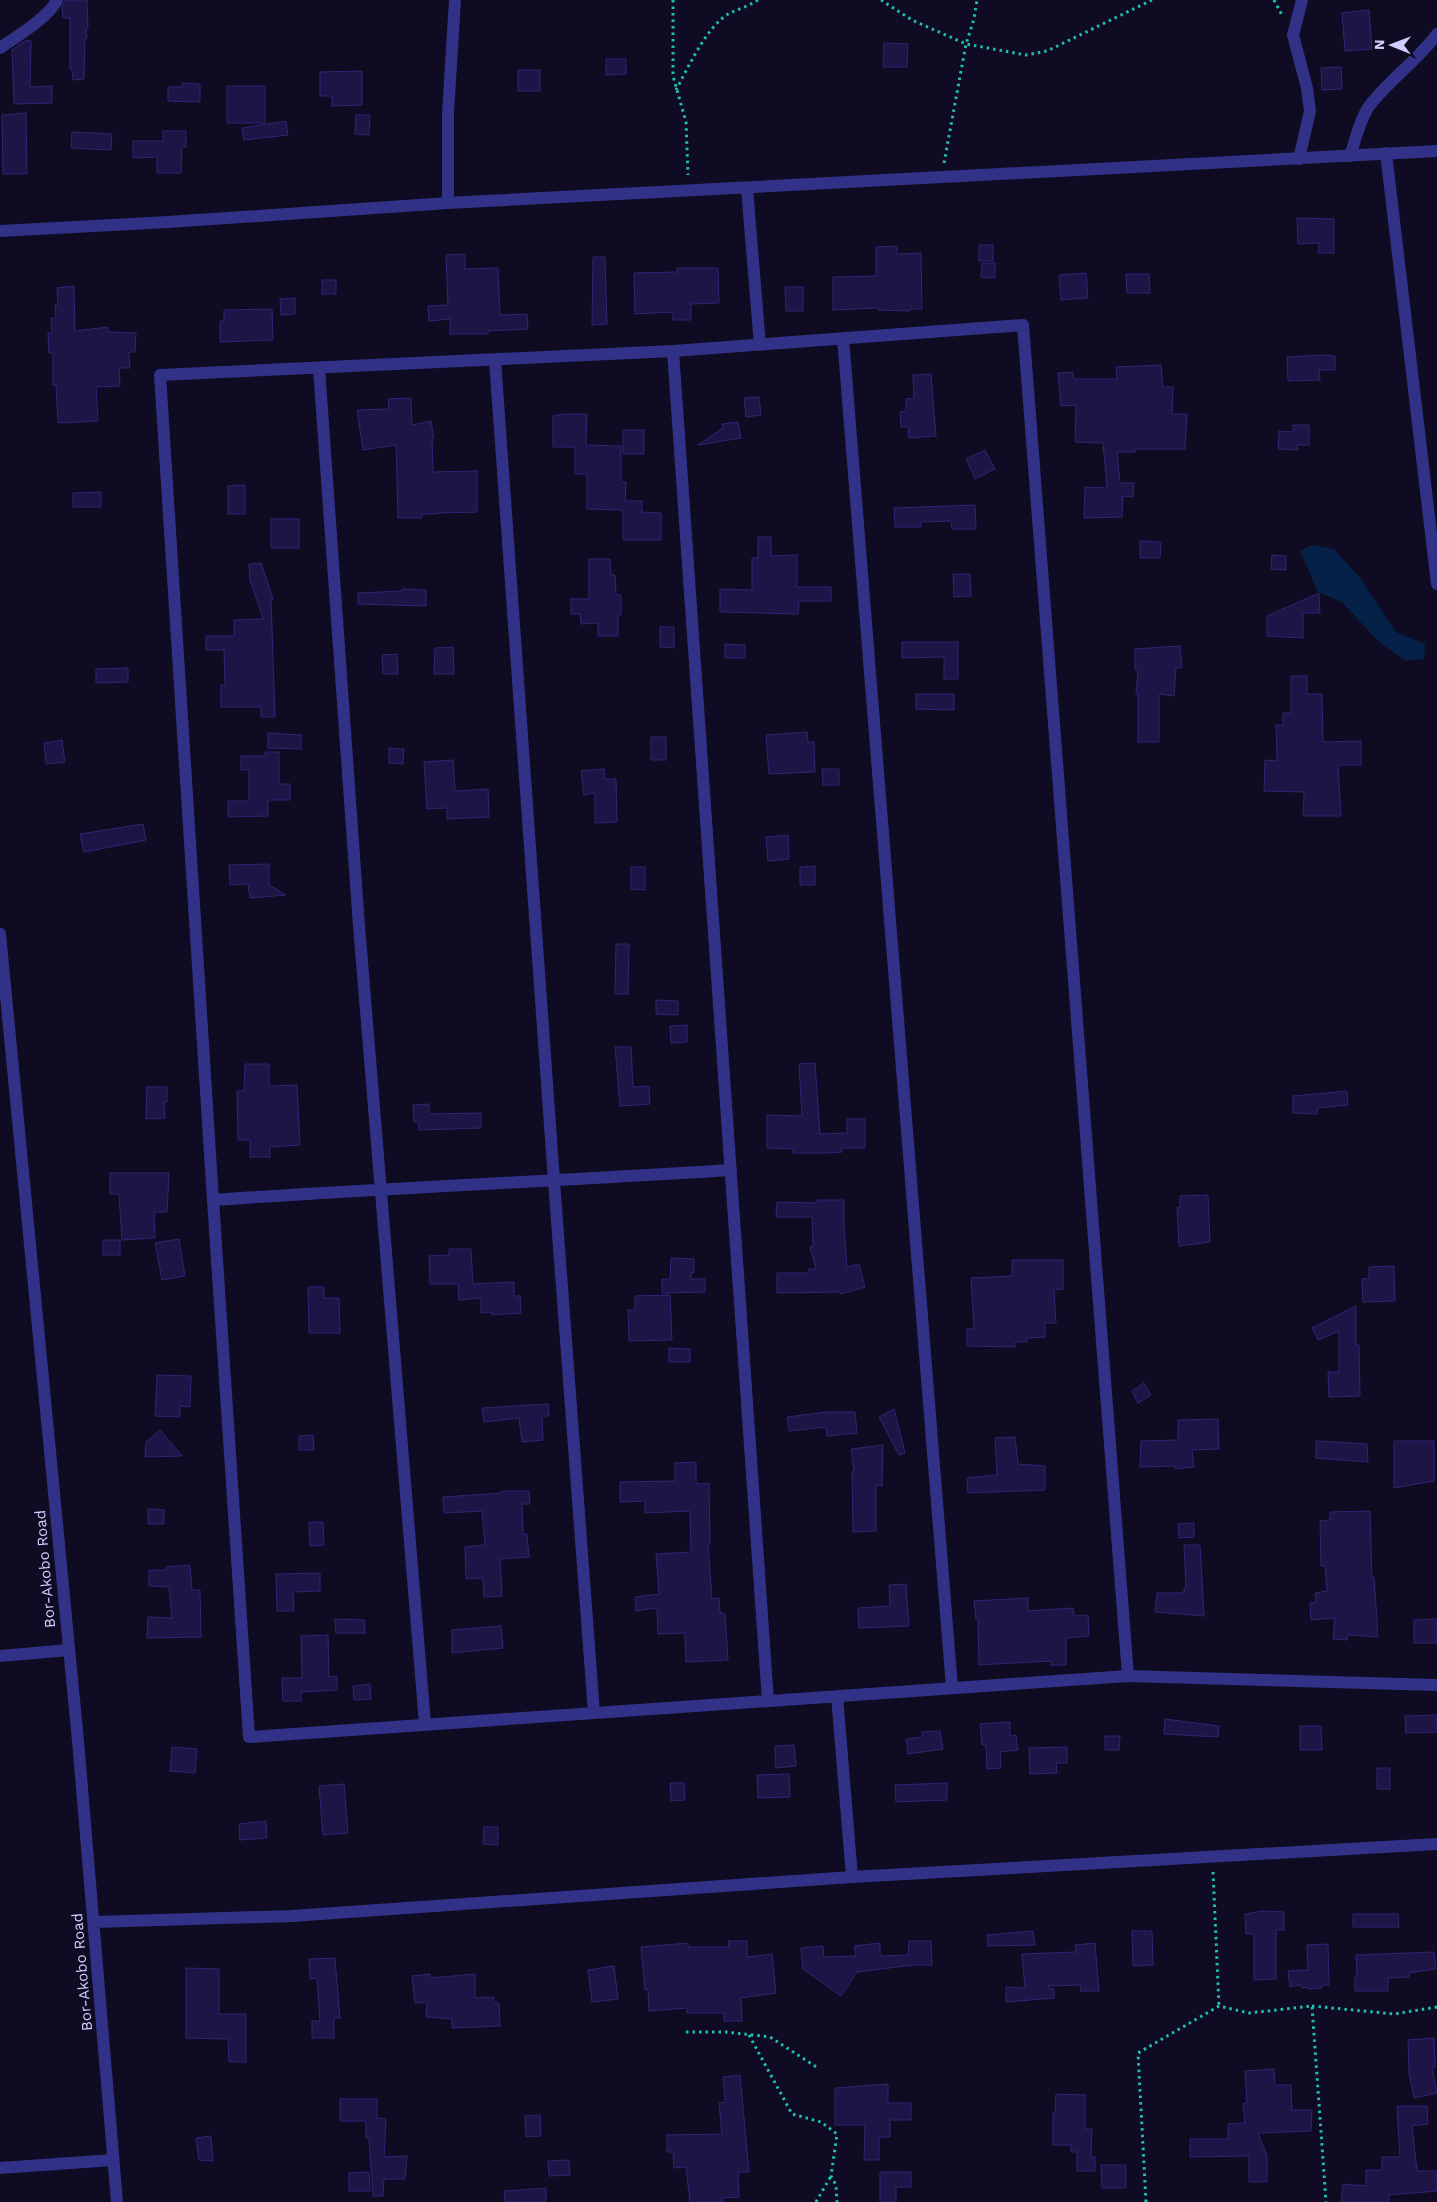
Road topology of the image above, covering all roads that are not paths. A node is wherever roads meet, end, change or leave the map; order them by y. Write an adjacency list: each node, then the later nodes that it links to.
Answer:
1 (57, 0): 5 (street)
2 (455, 0): 11 (street)
3 (1302, 0): 9 (street)
4 (1437, 34): 8 (street)
5 (0, 48)
6 (1437, 151): 7 (street)
7 (1386, 153): 8 (street); 18 (street)
8 (1350, 156): 9 (street)
9 (1299, 159): 10 (street)
10 (748, 188): 11 (street); 14 (street)
11 (448, 203): 12 (street)
12 (0, 231)
13 (843, 338): 14 (street); 26 (street); 28 (street)
14 (760, 345): 15 (street)
15 (673, 351): 16 (street); 20 (street)
16 (496, 360): 17 (street); 21 (street)
17 (319, 368): 22 (street); 23 (street)
18 (1437, 584)
19 (0, 934): 24 (street, Bor-Akobo Road)
20 (731, 1170): 21 (street); 30 (street)
21 (554, 1181): 22 (street); 31 (street)
22 (380, 1188): 23 (street); 32 (street)
23 (212, 1200): 32 (street)
24 (69, 1650): 25 (street); 35 (street, Bor-Akobo Road)
25 (0, 1656)
26 (1128, 1676): 27 (street); 28 (street)
27 (1437, 1685)
28 (952, 1688): 29 (street)
29 (837, 1696): 30 (street); 34 (street)
30 (768, 1701): 31 (street)
31 (594, 1713): 32 (street)
32 (425, 1724)
33 (1437, 1844): 34 (street)
34 (852, 1877): 35 (street)
35 (94, 1922): 36 (street, Bor-Akobo Road)
36 (113, 2160): 37 (street); 38 (street, Bor-Akobo Road)
37 (0, 2168)
38 (117, 2202)

